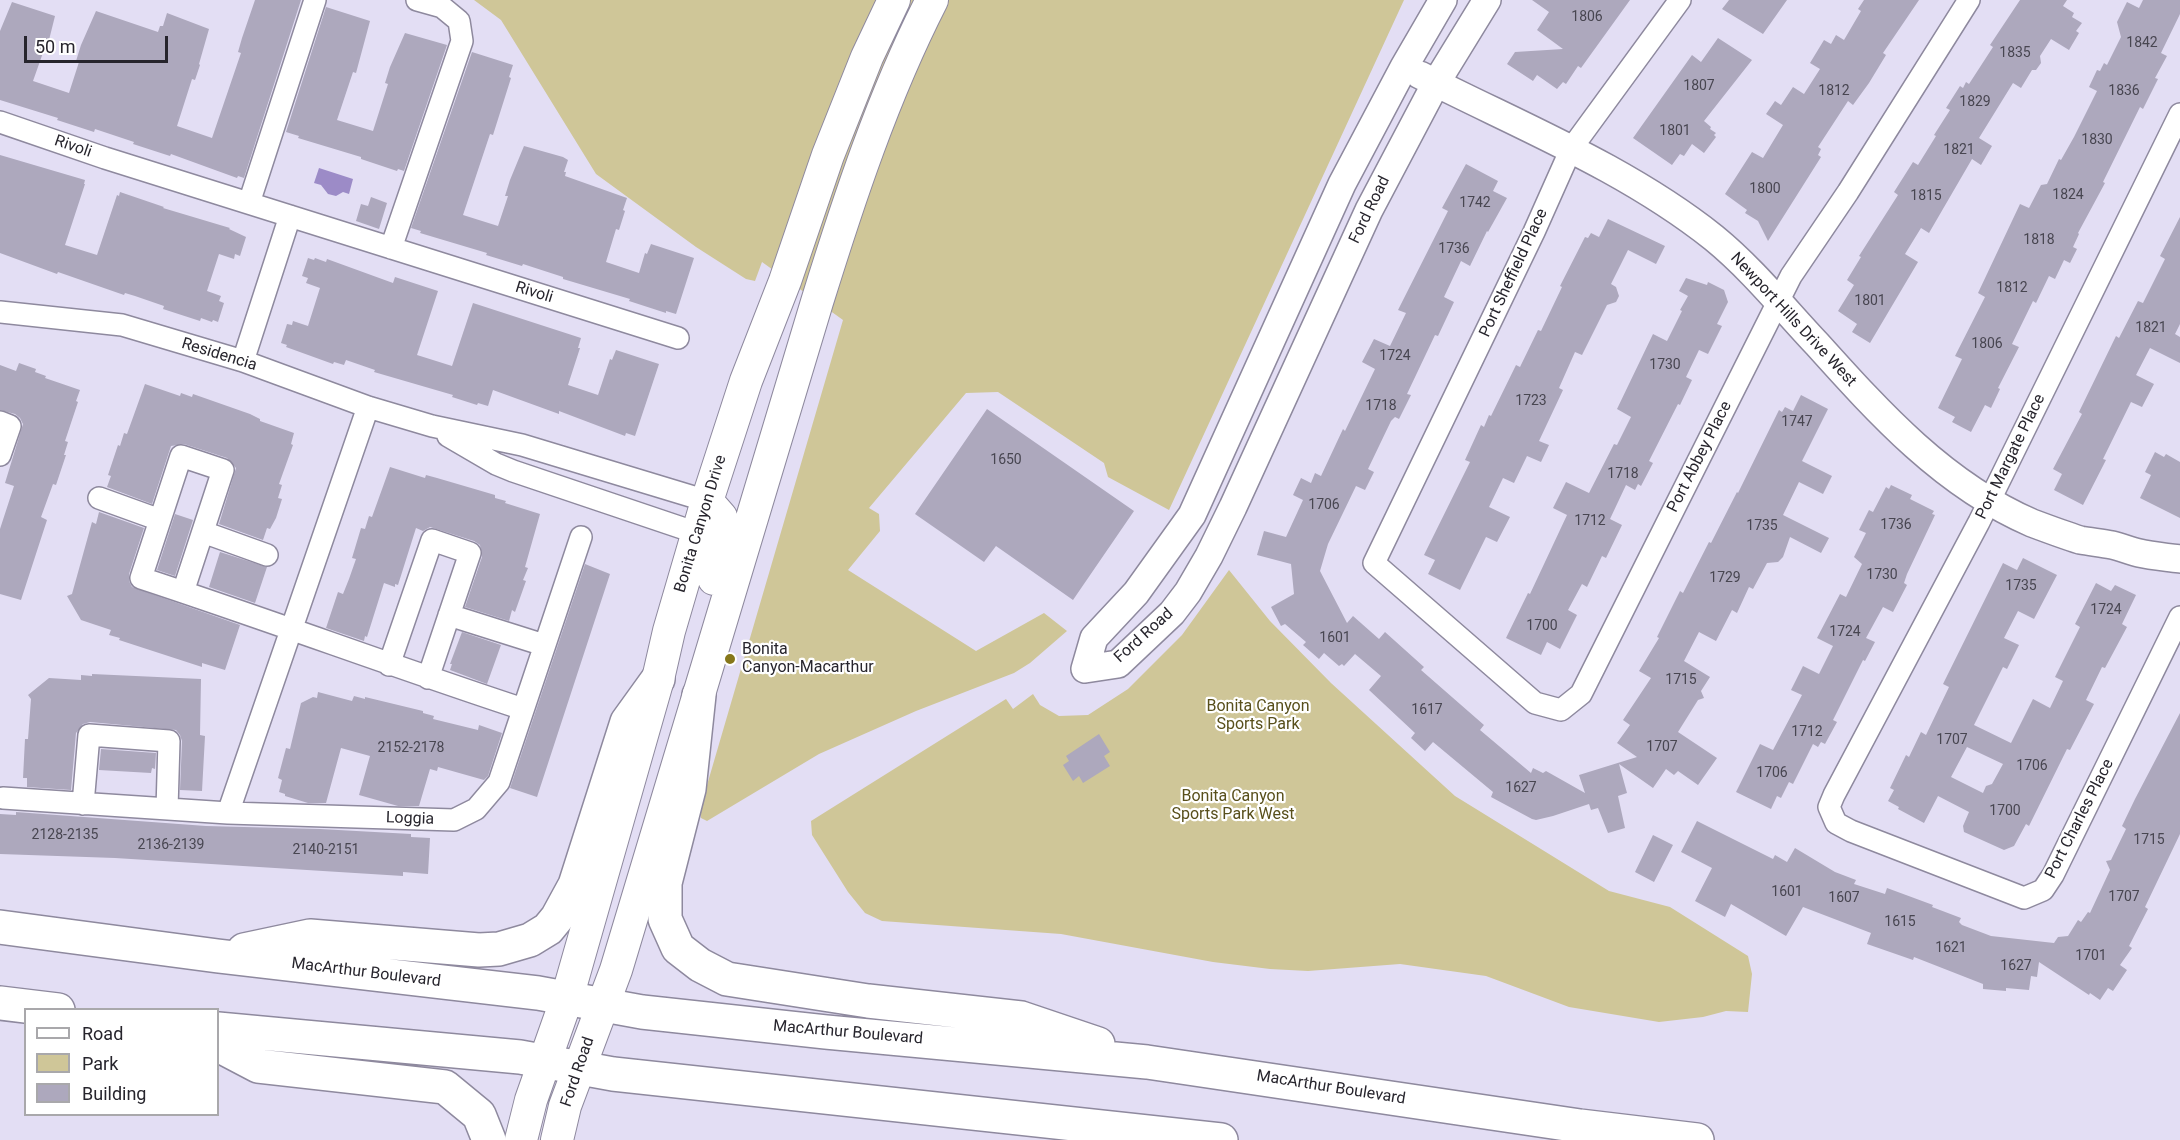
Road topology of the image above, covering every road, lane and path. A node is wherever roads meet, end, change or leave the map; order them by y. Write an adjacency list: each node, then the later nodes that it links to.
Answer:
1 (315, 0): 14 (street)
2 (417, 0): 16 (street)
3 (894, 0): 26 (main road, Bonita Canyon Drive)
4 (932, 0): 43 (main road)
5 (1443, 0): 9 (street, Ford Road)
6 (1487, 0): 10 (street, Ford Road)
7 (1680, 0): 13 (street, Port Sheffield Place)
8 (1969, 0): 17 (street, Port Abbey Place)
9 (1404, 67): 10 (street, Newport Hills Drive West); 10 (street, Ford Road)
10 (1436, 83): 13 (street, Newport Hills Drive West)
11 (2180, 114): 27 (street, Port Margate Place)
12 (0, 122): 14 (street, Rivoli)
13 (1571, 149): 17 (street, Newport Hills Drive West); 34 (street, Port Sheffield Place)
14 (249, 203): 15 (street, Rivoli)
15 (290, 216): 16 (street, Rivoli); 20 (street)
16 (391, 248): 19 (street, Rivoli)
17 (1778, 302): 27 (street, Newport Hills Drive West); 34 (street, Port Abbey Place)
18 (0, 312): 20 (street, Residencia)
19 (678, 338)
20 (243, 361): 21 (street, Residencia)
21 (368, 406): 23 (street, Residencia); 38 (street)
22 (0, 422): 24 (street)
23 (432, 426): 26 (street, Residencia); 30 (street, Residencia)
24 (0, 455)
25 (99, 498): 28 (street)
26 (707, 501): 30 (main road, Bonita Canyon Drive); 43 (main road)
27 (1990, 501): 33 (street, Newport Hills Drive West); 45 (street, Port Margate Place)
28 (160, 520): 29 (street); 35 (street)
29 (203, 532): 32 (street); 35 (street)
30 (698, 533): 42 (main road, Bonita Canyon Drive)
31 (581, 537): 39 (street, Loggia)
32 (267, 555)
33 (2180, 559)
34 (1374, 563)
35 (183, 592): 38 (street)
36 (449, 615): 39 (street); 40 (street); 41 (street)
37 (2180, 617): 45 (street, Port Charles Place)
38 (292, 628): 40 (street); 49 (street)
39 (544, 645): 44 (street, Loggia)
40 (389, 665): 41 (street)
41 (428, 678): 44 (street)
42 (658, 680): 51 (main road); 52 (main road, Bonita Canyon Drive)
43 (701, 686): 54 (main road); 59 (main road)
44 (523, 709): 49 (street, Loggia)
45 (1834, 795)
46 (3, 798): 47 (street, Loggia)
47 (83, 804): 48 (street, Loggia); 48 (street)
48 (167, 809): 49 (street, Loggia)
49 (228, 813)
50 (0, 927): 51 (main road, MacArthur Boulevard)
51 (218, 956): 52 (main road, MacArthur Boulevard)
52 (567, 998): 54 (main road, MacArthur Boulevard); 58 (main road, Bonita Canyon Drive)
53 (0, 1003): 55 (main road)
54 (602, 1005): 59 (main road, MacArthur Boulevard); 60 (main road, Ford Road)
55 (41, 1008)
56 (219, 1029): 58 (main road)
57 (219, 1046): 61 (main road)
58 (544, 1060): 60 (main road); 62 (main road)
59 (1147, 1062): 65 (main road, MacArthur Boulevard)
60 (578, 1068): 63 (main road, Ford Road); 64 (main road)
61 (489, 1140)
62 (521, 1140)
63 (557, 1140)
64 (1221, 1140)
65 (1697, 1140)

